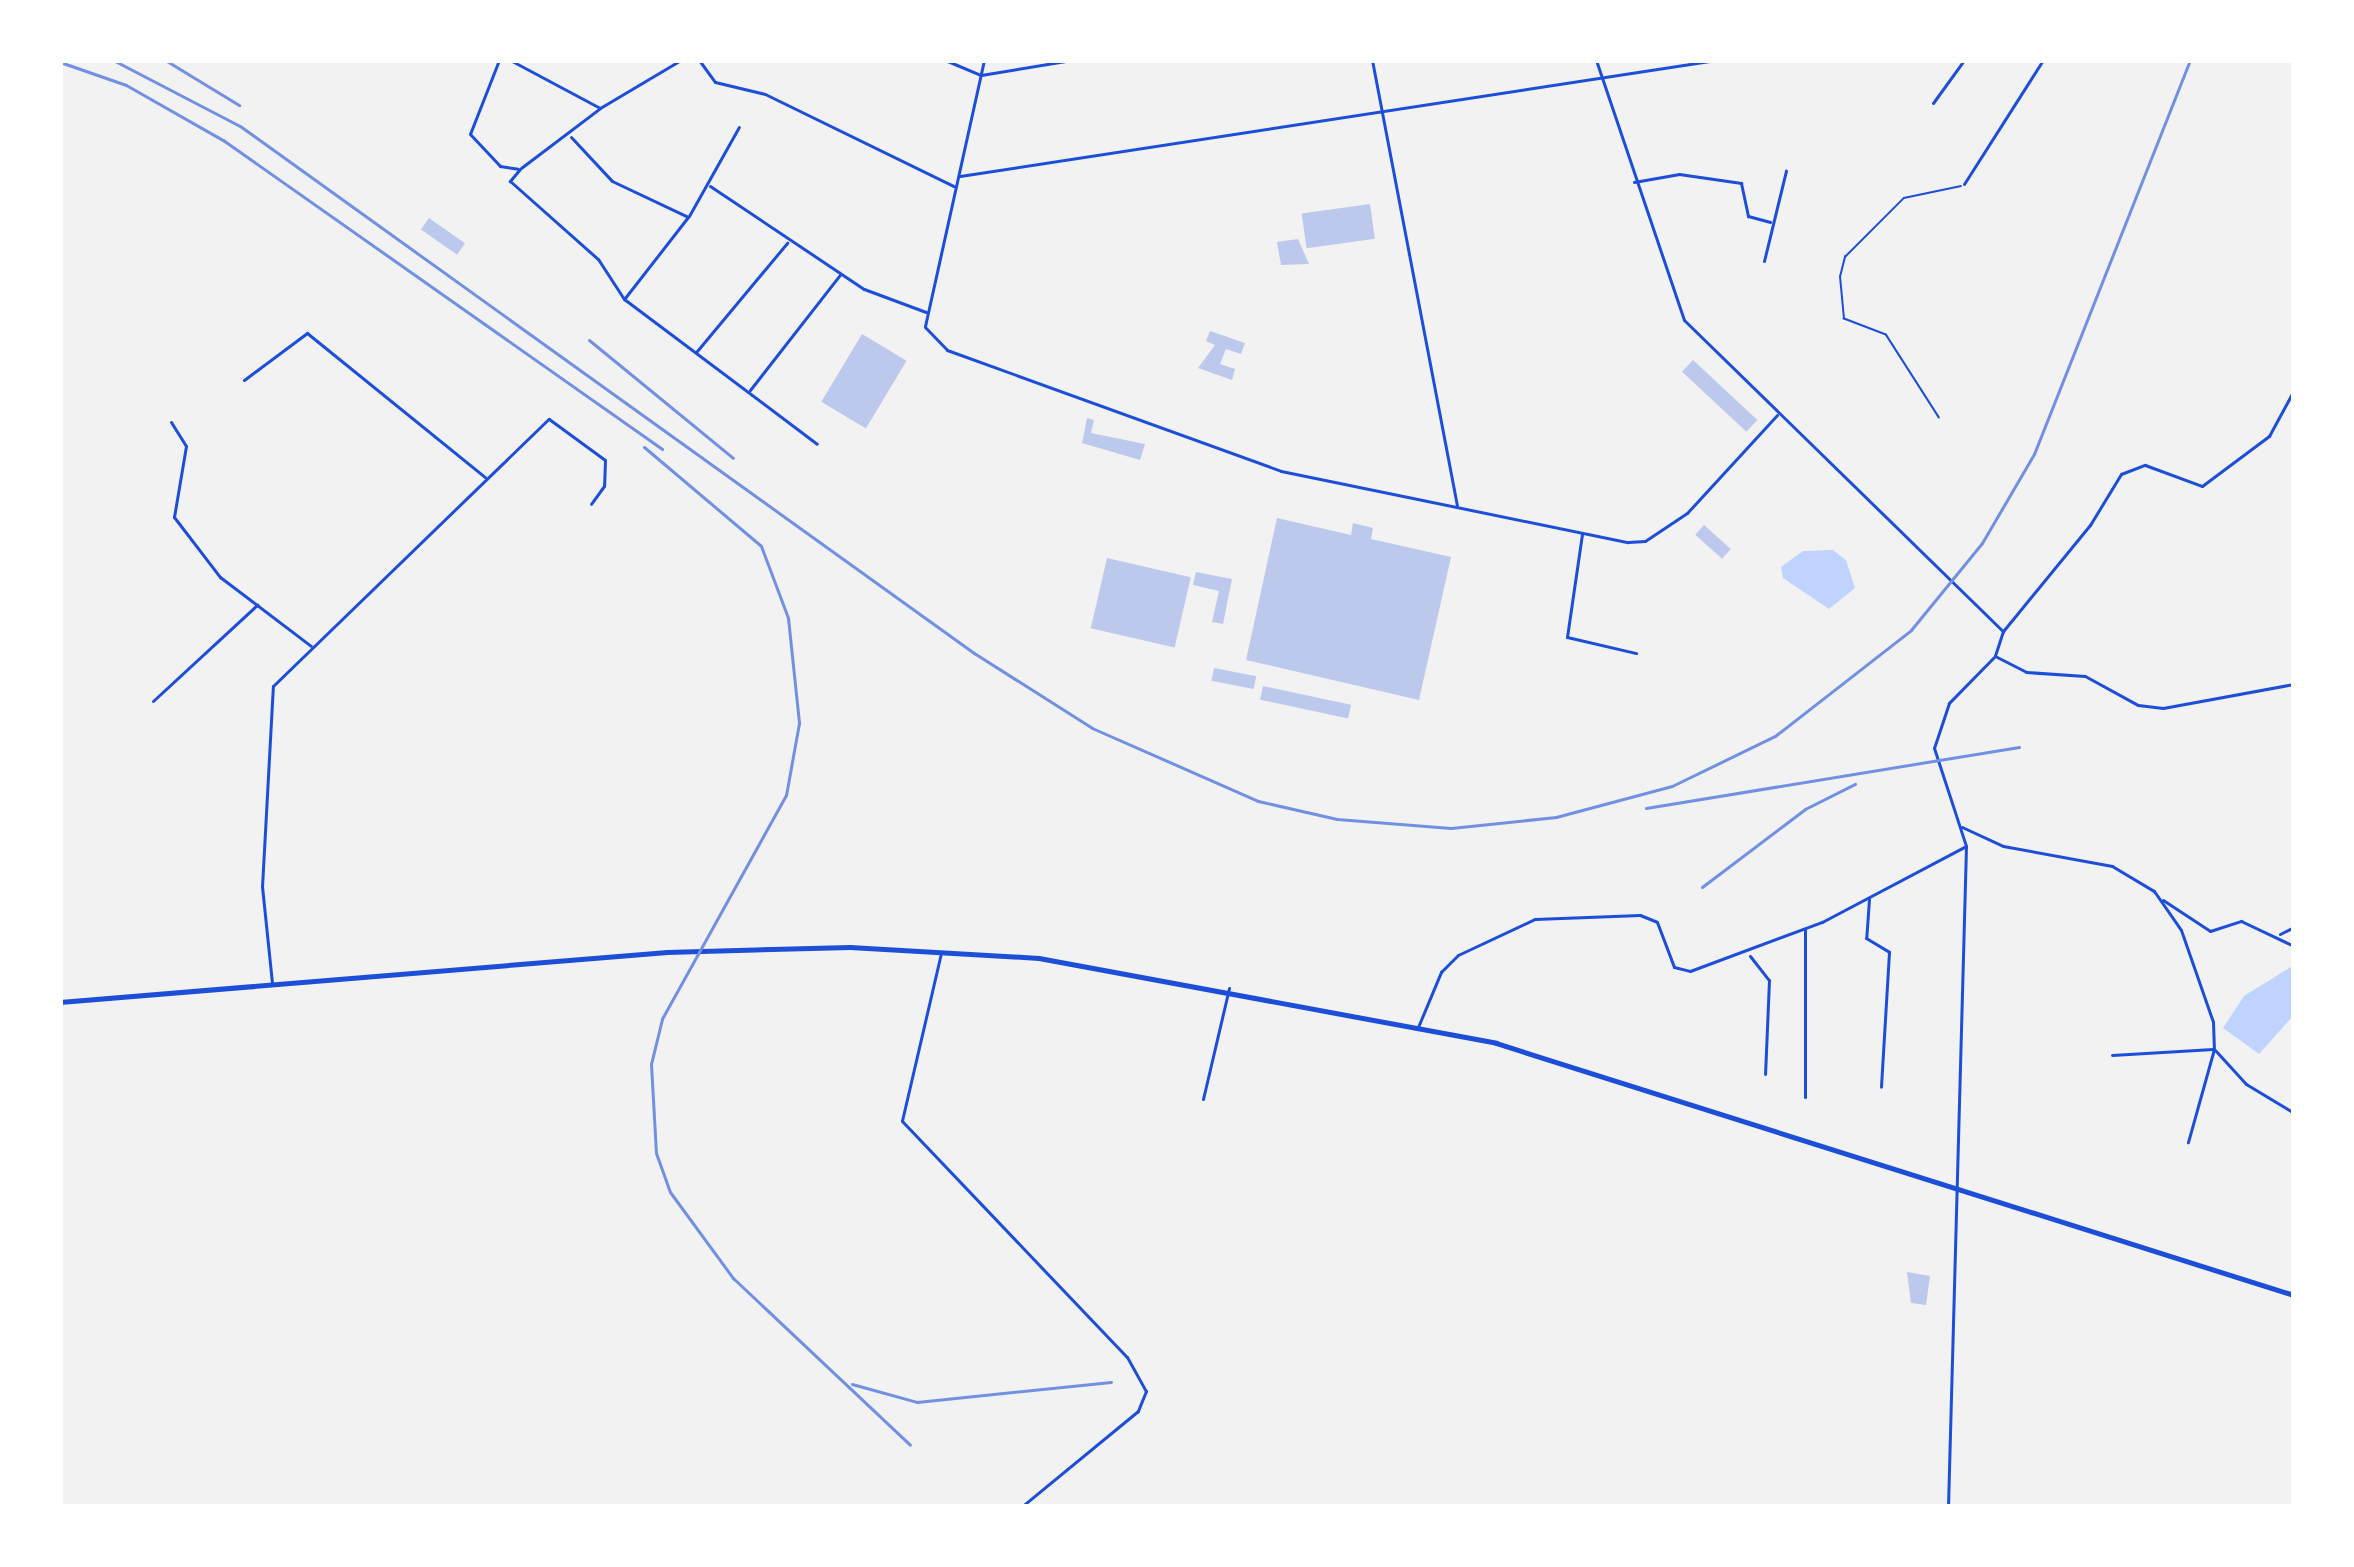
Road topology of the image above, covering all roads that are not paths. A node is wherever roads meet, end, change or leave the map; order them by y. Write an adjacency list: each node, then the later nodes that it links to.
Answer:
1 (499, 60): 21 (street)
2 (510, 60): 17 (street)
3 (699, 60): 27 (street)
4 (945, 60): 14 (street)
5 (984, 60): 14 (street)
6 (1072, 60): 14 (street)
7 (1372, 60): 18 (street)
8 (1596, 60): 15 (street)
9 (1716, 60): 15 (street)
10 (1964, 60): 16 (street)
11 (2031, 60): 13 (street)
12 (678, 61): 17 (street)
13 (2041, 63): 25 (street)
14 (981, 75): 23 (street)
15 (1600, 76): 18 (street); 24 (street)
16 (1933, 103)
17 (600, 108): 20 (street)
18 (1380, 113): 23 (street); 45 (street)
19 (739, 127): 26 (street)
20 (571, 137): 21 (street); 28 (street)
21 (520, 169): 33 (street)
22 (1786, 171): 29 (street)
23 (957, 176): 27 (street)
24 (1634, 182): 29 (street); 39 (street)
25 (1964, 184): 40 (lane)
26 (710, 186): 28 (street); 30 (street)
27 (954, 186): 34 (street)
28 (688, 217): 33 (street)
29 (1770, 222): 31 (street)
30 (788, 241): 32 (street); 35 (street)
31 (1764, 261)
32 (842, 274): 34 (street); 37 (street)
33 (624, 299): 35 (street)
34 (928, 313): 45 (street)
35 (696, 352): 37 (street)
36 (244, 380): 43 (street)
37 (749, 390): 42 (street)
38 (2294, 390): 48 (street)
39 (1778, 413): 46 (street); 48 (street)
40 (1939, 418)
41 (171, 422): 47 (street)
42 (817, 444)
43 (487, 478): 44 (street); 49 (street)
44 (591, 504)
45 (1457, 507): 46 (street)
46 (1582, 532): 50 (street)
47 (258, 604): 49 (street); 53 (street)
48 (2003, 631): 51 (street)
49 (312, 647): 64 (street)
50 (1636, 653)
51 (1995, 656): 52 (street); 54 (street)
52 (2294, 684)
53 (153, 700)
54 (1961, 827): 55 (street); 56 (street)
55 (1966, 846): 57 (street); 76 (street)
56 (2158, 897): 60 (street); 68 (street)
57 (1869, 899): 59 (street); 71 (street)
58 (2294, 927): 60 (street)
59 (1805, 928): 63 (street); 72 (street)
60 (2277, 935): 61 (street)
61 (2294, 946)
62 (942, 950): 64 (main road); 65 (main road); 78 (street)
63 (1749, 953): 67 (street); 70 (street)
64 (273, 985): 66 (main road)
65 (1229, 988): 67 (main road); 73 (street)
66 (60, 1002)
67 (1418, 1027): 76 (main road)
68 (2214, 1049): 69 (street); 74 (street); 75 (street)
69 (2112, 1055)
70 (1765, 1074)
71 (1881, 1087)
72 (1805, 1097)
73 (1203, 1099)
74 (2294, 1112)
75 (2188, 1142)
76 (1957, 1184): 77 (main road); 79 (street)
77 (2294, 1295)
78 (1021, 1507)
79 (1948, 1507)

